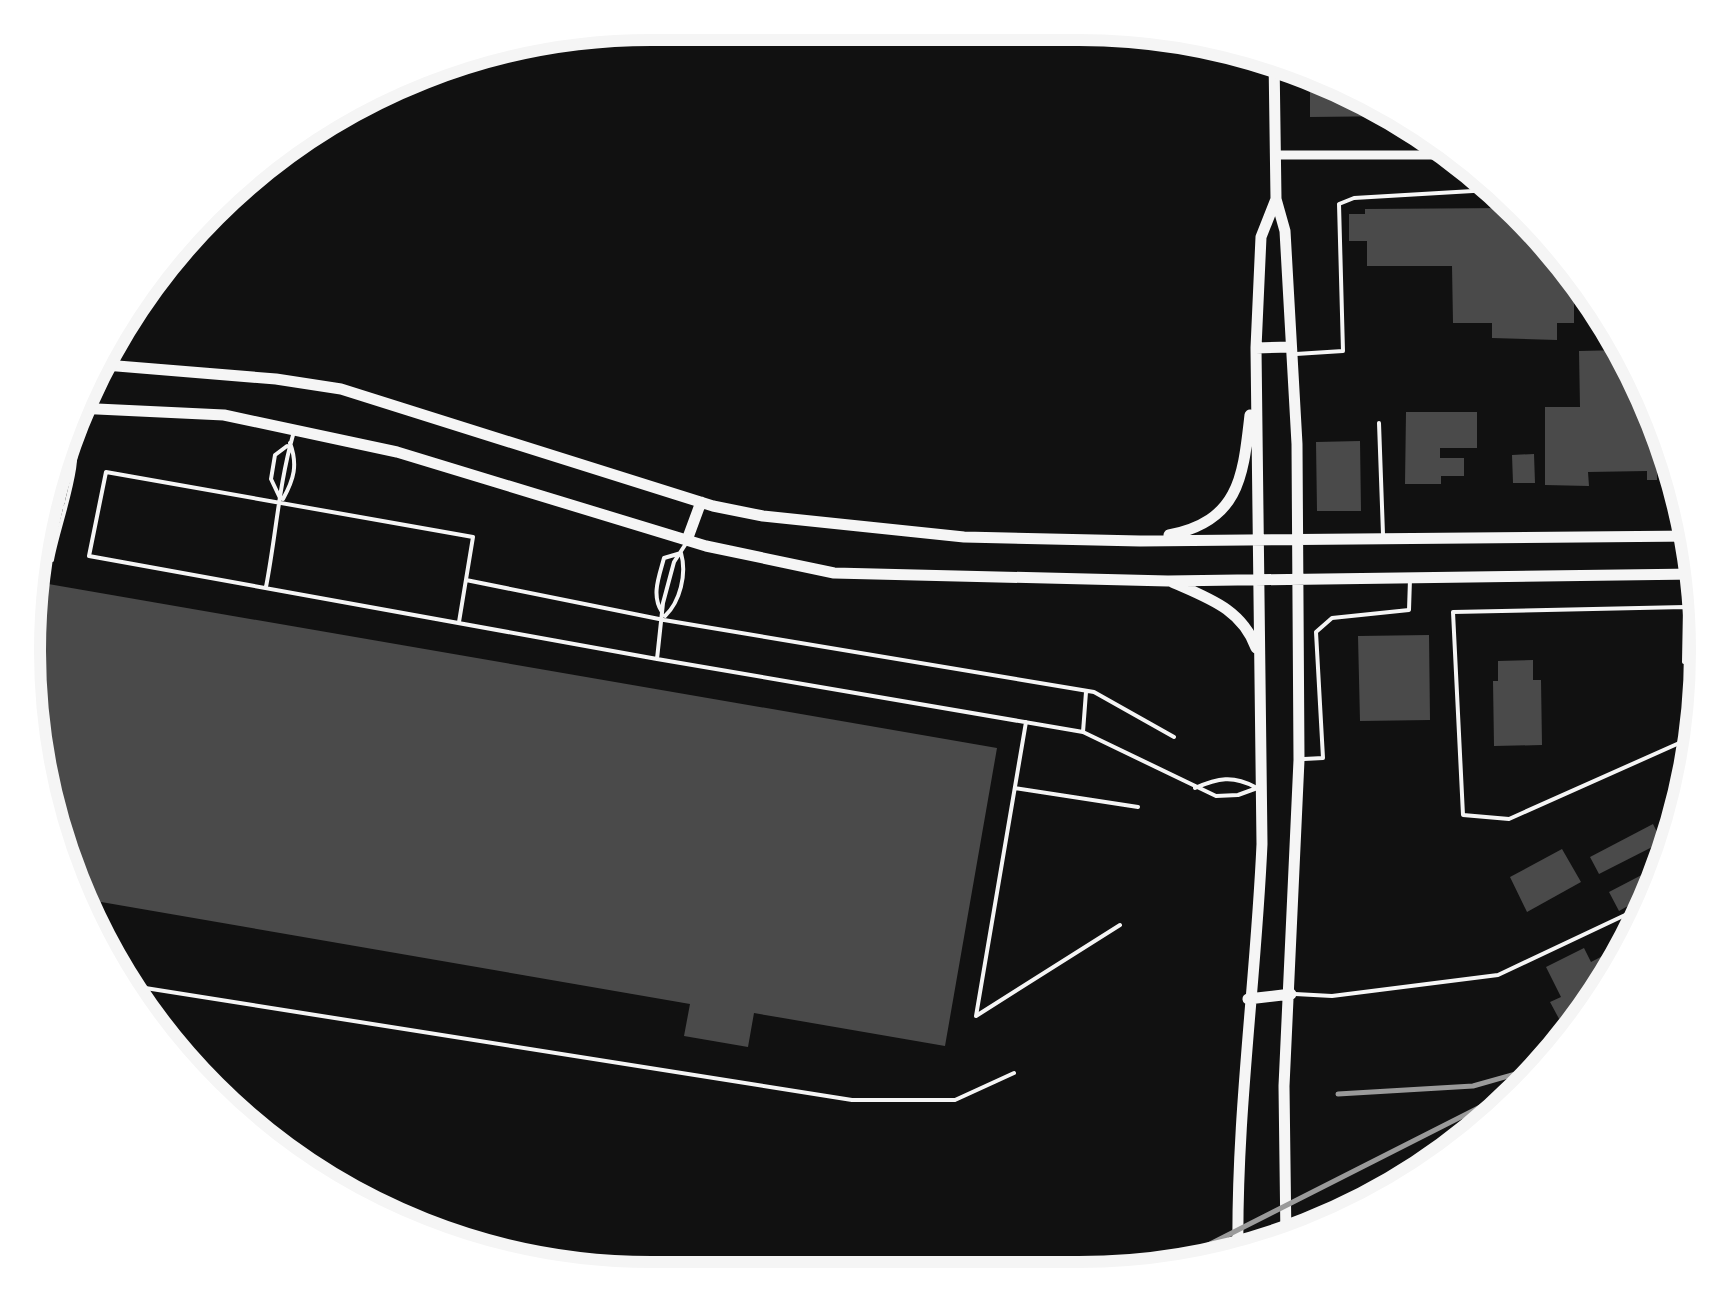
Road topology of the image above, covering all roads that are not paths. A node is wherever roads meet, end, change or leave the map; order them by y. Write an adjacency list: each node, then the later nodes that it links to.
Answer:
1 (1274, 72): 2 (main road)
2 (1276, 155): 3 (street); 5 (main road)
3 (1435, 155)
4 (1480, 191): 7 (lane)
5 (1276, 199): 6 (main road); 7 (main road)
6 (1256, 348): 7 (main road); 9 (main road)
7 (1291, 351): 24 (main road)
8 (111, 365): 15 (main road)
9 (1256, 366): 22 (main road); 23 (main road)
10 (91, 408): 12 (main road)
11 (1379, 424): 20 (lane)
12 (292, 436): 16 (lane); 16 (lane); 16 (lane); 21 (main road)
13 (78, 441): 18 (lane)
14 (61, 493): 18 (lane)
15 (701, 502): 21 (main road); 22 (main road)
16 (282, 503): 29 (lane); 33 (lane); 33 (lane)
17 (59, 504): 18 (lane)
18 (63, 504): 26 (lane)
19 (1679, 536): 20 (main road)
20 (1383, 539): 24 (main road)
21 (687, 540): 25 (lane); 32 (main road)
22 (1140, 540): 23 (main road)
23 (1257, 540): 24 (main road); 30 (main road)
24 (1298, 540): 31 (main road)
25 (682, 554): 34 (lane); 34 (lane); 34 (lane)
26 (47, 559)
27 (1685, 574): 28 (main road)
28 (1410, 579): 31 (main road); 44 (lane)
29 (466, 580): 34 (lane); 35 (lane)
30 (1258, 580): 31 (main road); 32 (main road); 37 (main road)
31 (1296, 580): 44 (main road)
32 (1168, 581): 37 (main road)
33 (266, 587): 35 (lane)
34 (664, 618): 36 (lane); 39 (lane)
35 (458, 622): 36 (lane)
36 (657, 658): 40 (lane)
37 (1260, 660): 45 (main road)
38 (1690, 662): 43 (lane)
39 (1086, 690): 41 (lane); 42 (lane)
40 (1026, 722): 41 (lane); 46 (lane)
41 (1083, 732): 47 (lane)
42 (1174, 737)
43 (1683, 742)
44 (1299, 760): 52 (main road)
45 (1258, 787): 47 (lane); 47 (lane); 53 (main road)
46 (1015, 788): 48 (lane); 50 (lane)
47 (1195, 788)
48 (1138, 807)
49 (1631, 912): 52 (lane)
50 (1120, 925)
51 (141, 987): 54 (lane)
52 (1290, 994): 53 (main road); 55 (main road)
53 (1248, 999): 56 (main road)
54 (1014, 1073)
55 (1286, 1226)
56 (1239, 1241)

